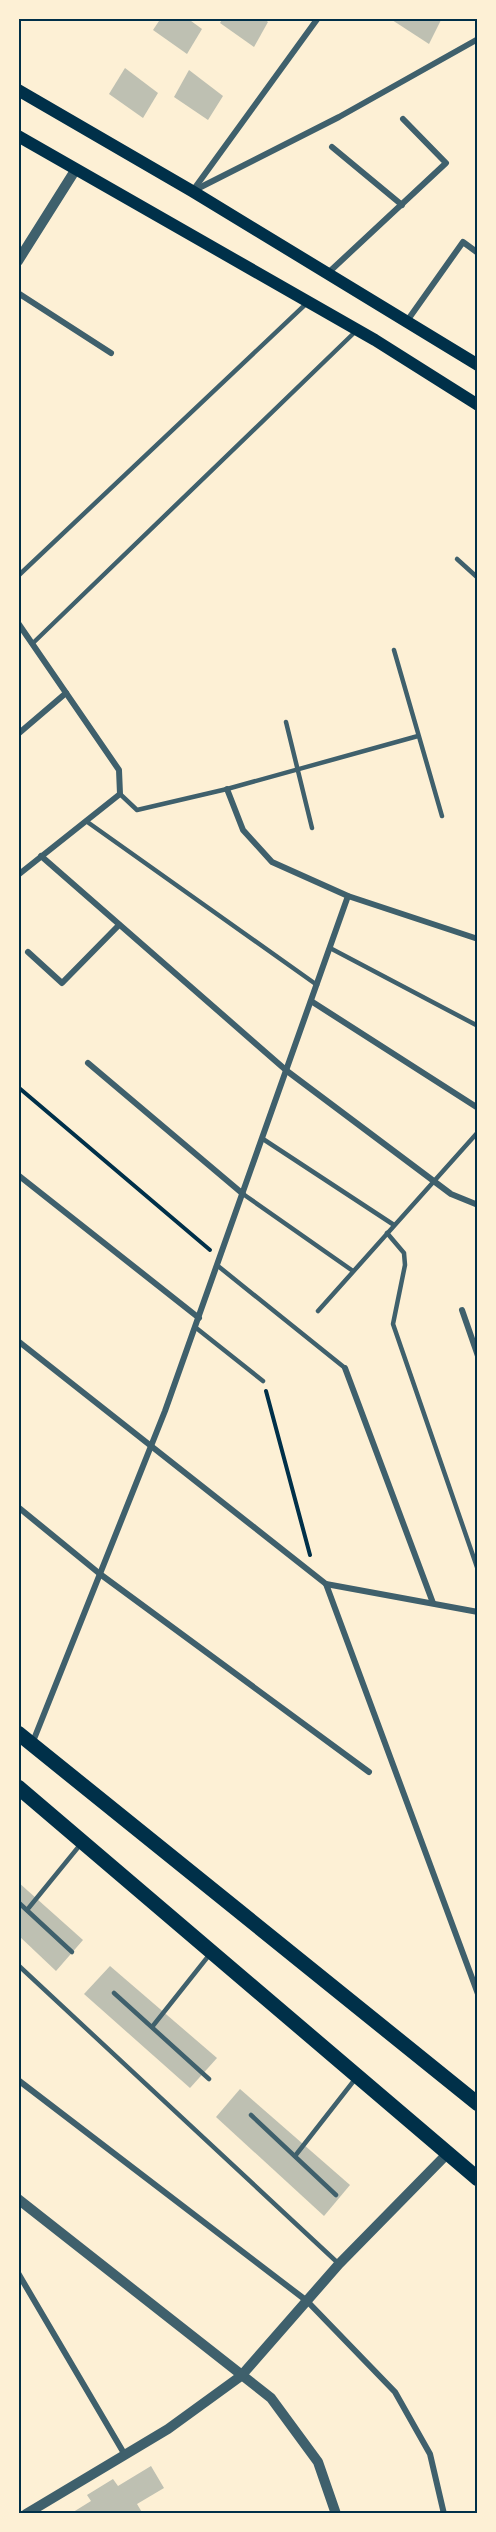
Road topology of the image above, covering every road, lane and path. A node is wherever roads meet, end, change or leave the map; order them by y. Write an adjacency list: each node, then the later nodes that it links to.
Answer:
1 (318, 18): 8 (street)
2 (478, 39): 8 (street)
3 (18, 90): 8 (main road)
4 (403, 119): 9 (street)
5 (18, 136): 7 (main road)
6 (332, 147): 9 (street)
7 (76, 169): 11 (street); 14 (main road)
8 (192, 191): 12 (main road)
9 (402, 205): 12 (street)
10 (478, 253): 15 (street)
11 (18, 261)
12 (328, 274): 15 (main road)
13 (18, 293): 17 (street)
14 (309, 302): 16 (main road); 21 (lane)
15 (407, 321): 18 (main road)
16 (357, 330): 19 (main road); 24 (lane)
17 (111, 352)
18 (478, 365)
19 (478, 405)
20 (457, 559): 22 (lane)
21 (18, 576)
22 (478, 578)
23 (18, 623): 24 (street)
24 (32, 644): 26 (street)
25 (394, 650): 29 (lane)
26 (66, 693): 28 (street); 32 (street)
27 (286, 722): 30 (lane)
28 (18, 734)
29 (418, 736): 30 (lane); 33 (lane)
30 (299, 769): 31 (lane); 35 (lane)
31 (227, 789): 32 (lane); 38 (street)
32 (120, 794): 34 (street)
33 (442, 816)
34 (86, 821): 36 (street); 43 (lane)
35 (312, 828)
36 (41, 856): 37 (street); 39 (street)
37 (18, 875)
38 (348, 896): 40 (street); 41 (street)
39 (119, 925): 42 (street); 47 (street)
40 (478, 939)
41 (330, 948): 43 (street); 45 (lane)
42 (28, 952)
43 (317, 985): 44 (street)
44 (311, 1000): 47 (street); 49 (street)
45 (478, 1026)
46 (88, 1064): 54 (street)
47 (287, 1071): 51 (street); 53 (street)
48 (18, 1087): 58 (path)
49 (478, 1108)
50 (478, 1132): 53 (lane)
51 (263, 1138): 54 (street); 56 (lane)
52 (18, 1175): 62 (street)
53 (433, 1181): 55 (street); 56 (lane)
54 (243, 1194): 58 (street); 59 (lane)
55 (478, 1204)
56 (393, 1226): 57 (lane)
57 (387, 1233): 59 (lane); 70 (lane)
58 (219, 1262): 62 (street); 66 (lane)
59 (353, 1271): 61 (lane)
60 (462, 1310): 65 (street)
61 (318, 1311)
62 (199, 1318): 63 (street)
63 (195, 1327): 67 (lane); 68 (street)
64 (18, 1341): 68 (street)
65 (478, 1356)
66 (345, 1368): 74 (street)
67 (263, 1381): 72 (path)
68 (150, 1447): 71 (street); 72 (street)
69 (18, 1508): 71 (street)
70 (478, 1570)
71 (100, 1574): 77 (street); 78 (street)
72 (316, 1576): 73 (street)
73 (326, 1584): 74 (street); 87 (street)
74 (433, 1603): 75 (street)
75 (478, 1612)
76 (18, 1733): 77 (main road)
77 (32, 1744): 92 (main road)
78 (369, 1772)
79 (18, 1787): 80 (main road)
80 (82, 1843): 82 (lane); 84 (main road)
81 (18, 1902): 82 (lane)
82 (27, 1910): 83 (lane)
83 (72, 1952)
84 (211, 1953): 88 (lane); 89 (main road)
85 (18, 1965): 99 (lane)
86 (114, 1994): 88 (lane)
87 (478, 1994)
88 (152, 2027): 90 (lane)
89 (357, 2077): 94 (main road); 95 (lane)
90 (209, 2079)
91 (18, 2080): 101 (street)
92 (478, 2104)
93 (250, 2115): 95 (lane)
94 (447, 2154): 96 (main road); 99 (street)
95 (295, 2156): 97 (lane)
96 (478, 2179)
97 (336, 2195)
98 (20, 2204): 102 (street)
99 (339, 2264): 101 (street)
100 (18, 2273): 103 (street)
101 (307, 2301): 102 (street); 106 (street)
102 (241, 2376): 103 (street); 105 (street)
103 (125, 2454): 104 (street)
104 (26, 2514)
105 (336, 2514)
106 (444, 2514)

